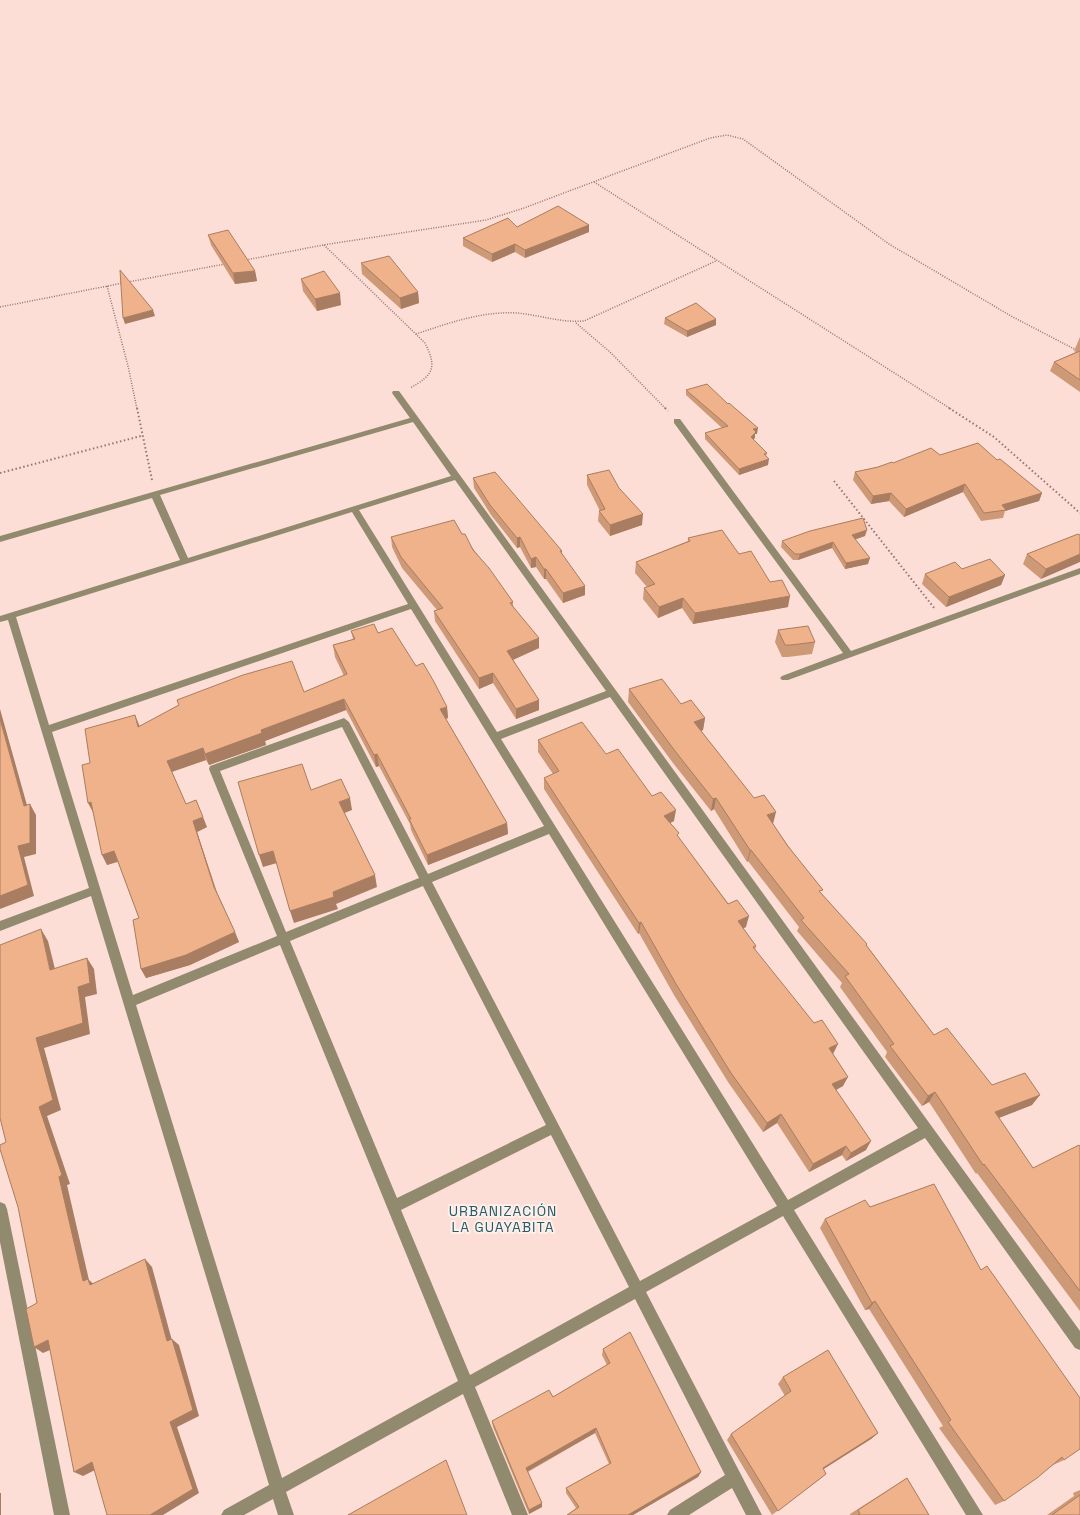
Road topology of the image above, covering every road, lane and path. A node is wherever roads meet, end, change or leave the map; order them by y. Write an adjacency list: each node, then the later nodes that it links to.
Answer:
1 (594, 182): 2 (path); 4 (path); 10 (path)
2 (323, 245): 3 (path); 9 (path)
3 (241, 261)
4 (716, 261): 8 (path); 20 (path)
5 (226, 264): 6 (path)
6 (107, 286): 7 (path); 14 (path)
7 (0, 307)
8 (576, 322): 9 (path); 13 (path)
9 (416, 334): 11 (path)
10 (1080, 352)
11 (396, 393): 12 (street)
12 (414, 419): 16 (street); 18 (street)
13 (677, 420): 27 (street)
14 (141, 436): 15 (path); 18 (path)
15 (0, 473)
16 (456, 478): 19 (street); 29 (street)
17 (834, 481): 26 (path)
18 (155, 494): 21 (street); 22 (street)
19 (354, 509): 22 (street); 24 (street)
20 (1080, 513)
21 (0, 539)
22 (185, 561): 25 (street)
23 (1080, 571): 26 (street)
24 (413, 605): 30 (street); 31 (street)
25 (6, 617): 30 (street)
26 (944, 620): 27 (street)
27 (849, 655): 28 (street)
28 (785, 678)
29 (611, 692): 31 (street); 39 (street)
30 (46, 730): 34 (street)
31 (495, 737): 32 (street)
32 (551, 828): 33 (street); 42 (street)
33 (426, 880): 36 (street); 36 (street); 38 (street)
34 (95, 890): 35 (street); 37 (street)
35 (0, 926)
36 (283, 939): 37 (street); 40 (street)
37 (129, 1002): 47 (street)
38 (554, 1127): 40 (street); 43 (street)
39 (927, 1130): 42 (street); 44 (street)
40 (393, 1207): 45 (street)
41 (0, 1208): 48 (street)
42 (786, 1208): 43 (street); 54 (street)
43 (638, 1290): 45 (street); 46 (street)
44 (1080, 1343)
45 (466, 1384): 47 (street); 51 (street)
46 (735, 1478): 52 (street); 53 (street)
47 (278, 1488): 49 (street); 50 (street)
48 (62, 1515)
49 (229, 1515)
50 (286, 1515)
51 (520, 1515)
52 (675, 1515)
53 (754, 1515)
54 (975, 1515)

